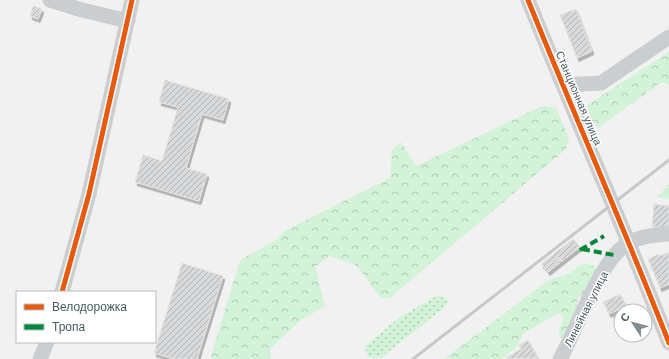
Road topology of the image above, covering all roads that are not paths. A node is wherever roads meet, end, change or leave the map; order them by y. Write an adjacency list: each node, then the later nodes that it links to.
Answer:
1 (50, 0): 4 (street)
2 (132, 0): 4 (street)
3 (528, 0): 6 (street, Станционная улица)
4 (128, 21): 9 (street)
5 (669, 37): 6 (street)
6 (563, 85): 8 (street, Станционная улица)
7 (669, 234): 8 (street)
8 (630, 242): 11 (street, Станционная улица); 13 (street, Линейная улица)
9 (62, 291)
10 (47, 343): 12 (street)
11 (669, 343)
12 (40, 359)
13 (560, 359)

